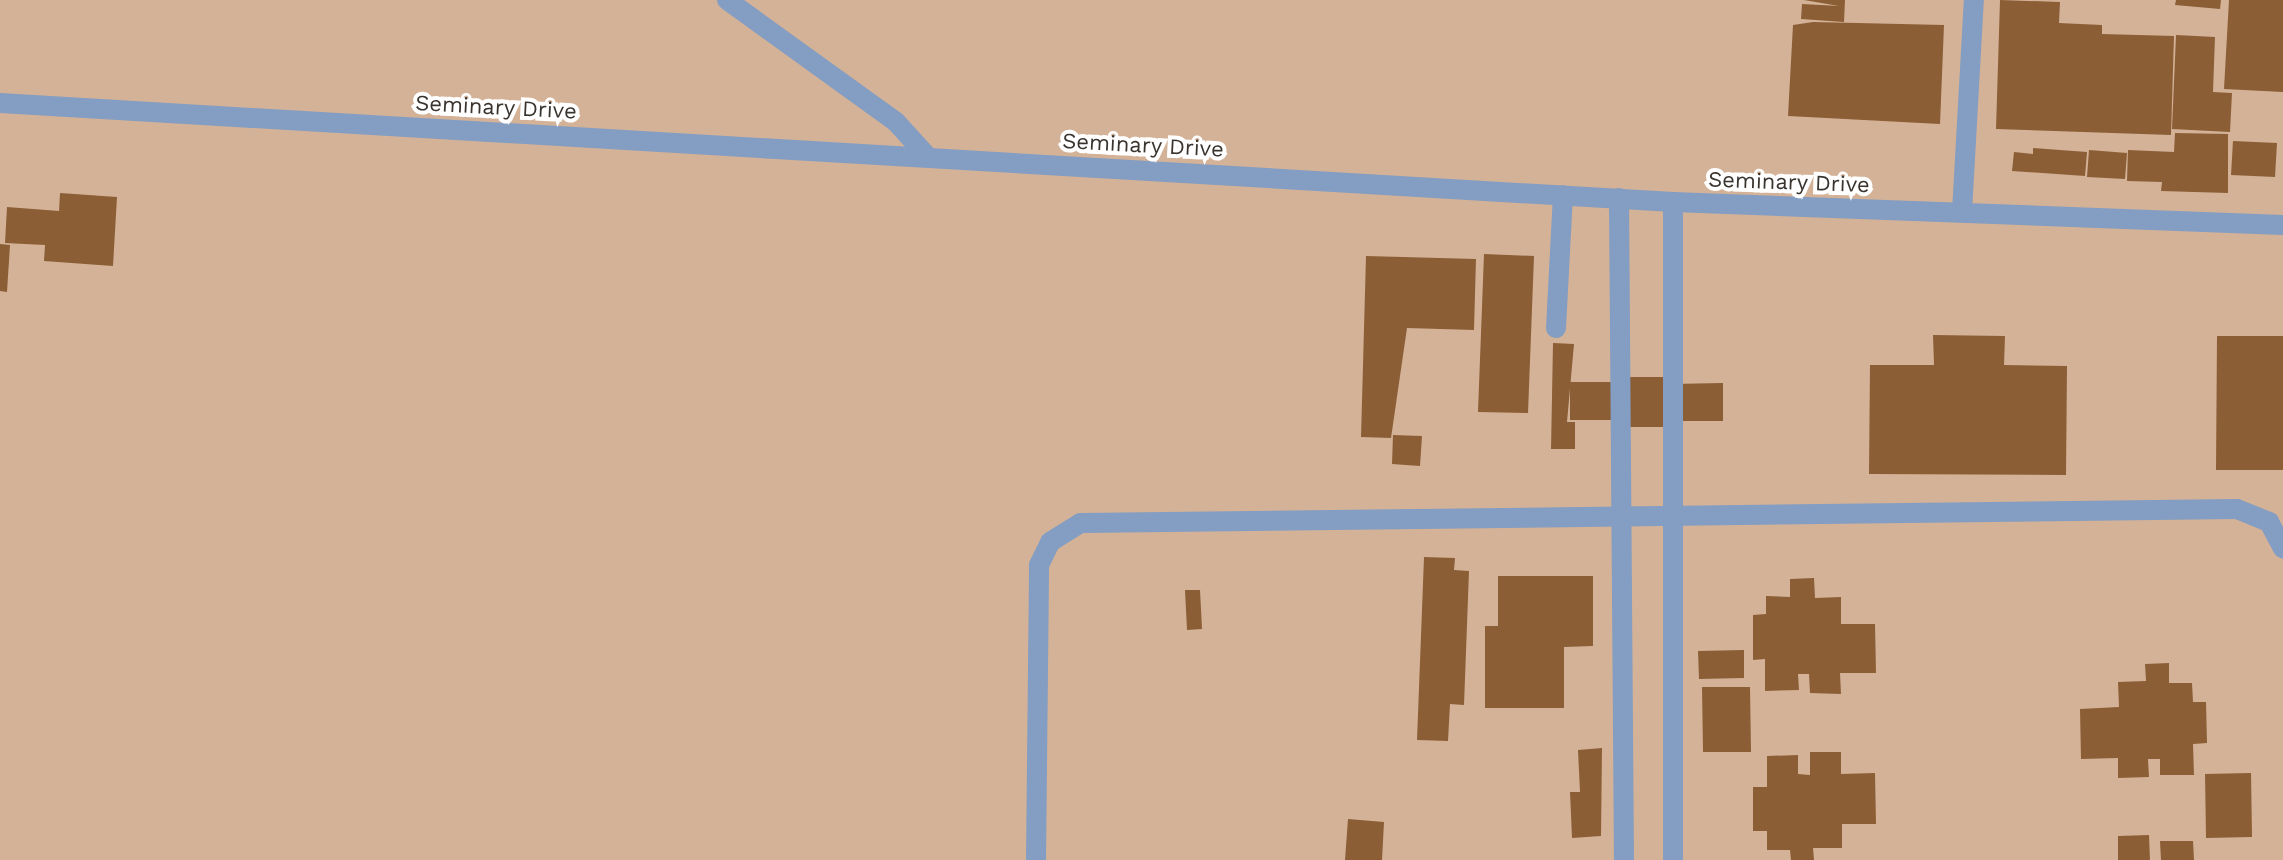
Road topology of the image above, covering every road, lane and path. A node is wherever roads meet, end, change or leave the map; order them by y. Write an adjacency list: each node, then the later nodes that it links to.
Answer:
1 (727, 0): 4 (street)
2 (1974, 0): 8 (street)
3 (0, 103): 4 (street, Seminary Drive)
4 (927, 156): 5 (street, Seminary Drive)
5 (1563, 195): 6 (street, Seminary Drive); 10 (street)
6 (1619, 198): 7 (street, Seminary Drive); 11 (street)
7 (1673, 202): 8 (street, Seminary Drive); 12 (street)
8 (1962, 212): 9 (street, Seminary Drive)
9 (2283, 225)
10 (1556, 328)
11 (1625, 519): 12 (street); 14 (street); 15 (street)
12 (1673, 520): 13 (street); 16 (street)
13 (2283, 548)
14 (1036, 860)
15 (1624, 860)
16 (1673, 860)

